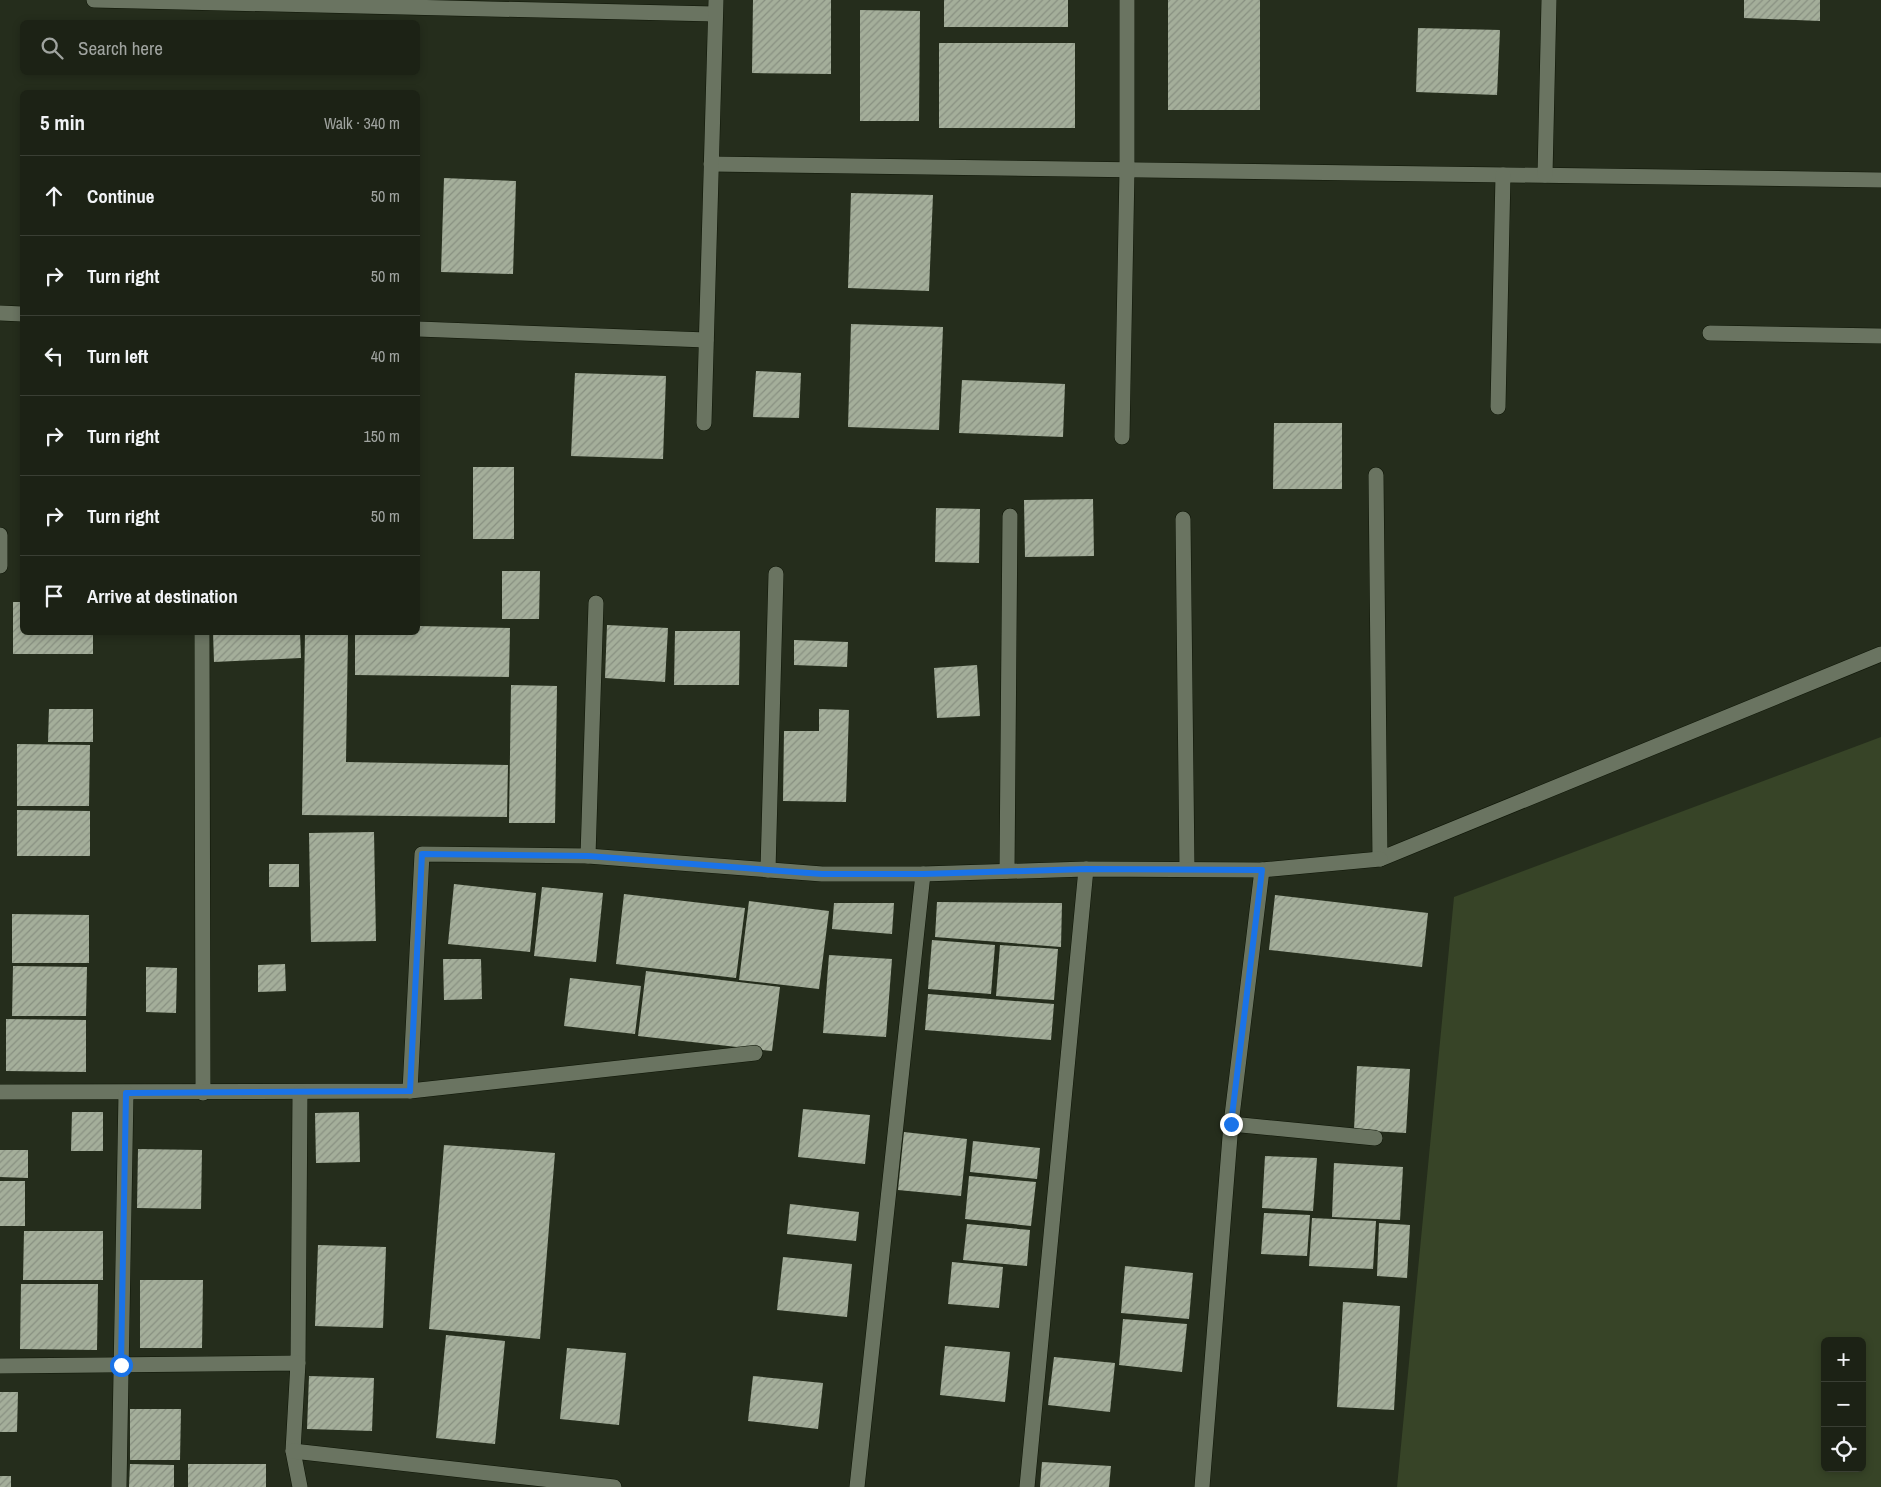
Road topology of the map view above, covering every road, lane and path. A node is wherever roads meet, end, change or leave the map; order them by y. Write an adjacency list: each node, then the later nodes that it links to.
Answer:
1 (94, 0): 4 (street)
2 (1127, 0): 7 (street)
3 (1550, 0): 9 (street)
4 (312, 3): 5 (street)
5 (715, 7): 6 (street)
6 (711, 164): 7 (street); 16 (street)
7 (1127, 170): 8 (street); 19 (street)
8 (1503, 175): 9 (street); 17 (street)
9 (1545, 176): 10 (street)
10 (1881, 180)
11 (0, 313): 12 (street)
12 (20, 314)
13 (420, 329): 16 (street)
14 (1710, 333): 15 (street)
15 (1881, 336)
16 (706, 340): 18 (street)
17 (1498, 407)
18 (704, 422)
19 (1122, 437)
20 (1376, 475): 30 (street)
21 (1010, 516): 35 (street)
22 (1183, 520): 32 (street)
23 (0, 535): 24 (street)
24 (0, 566)
25 (776, 574): 33 (street)
26 (596, 603): 29 (street)
27 (202, 635): 42 (street)
28 (1881, 654): 30 (street)
29 (588, 856): 33 (street); 38 (street)
30 (1380, 859): 34 (street)
31 (1086, 869): 32 (street); 35 (street); 53 (street)
32 (1187, 869): 34 (street)
33 (768, 870): 36 (street)
34 (1262, 870): 43 (street)
35 (1007, 871): 36 (street)
36 (923, 874): 52 (street)
37 (755, 1053): 38 (street)
38 (410, 1091): 40 (street)
39 (0, 1092): 41 (street)
40 (300, 1092): 42 (street); 45 (street)
41 (126, 1093): 42 (street); 46 (street)
42 (203, 1093)
43 (1231, 1124): 44 (street); 54 (street)
44 (1375, 1138)
45 (298, 1363): 46 (street); 48 (street)
46 (121, 1365): 47 (street); 49 (street)
47 (0, 1366)
48 (293, 1451): 50 (street); 51 (street)
49 (119, 1487)
50 (300, 1487)
51 (614, 1487)
52 (857, 1487)
53 (1027, 1487)
54 (1202, 1487)

